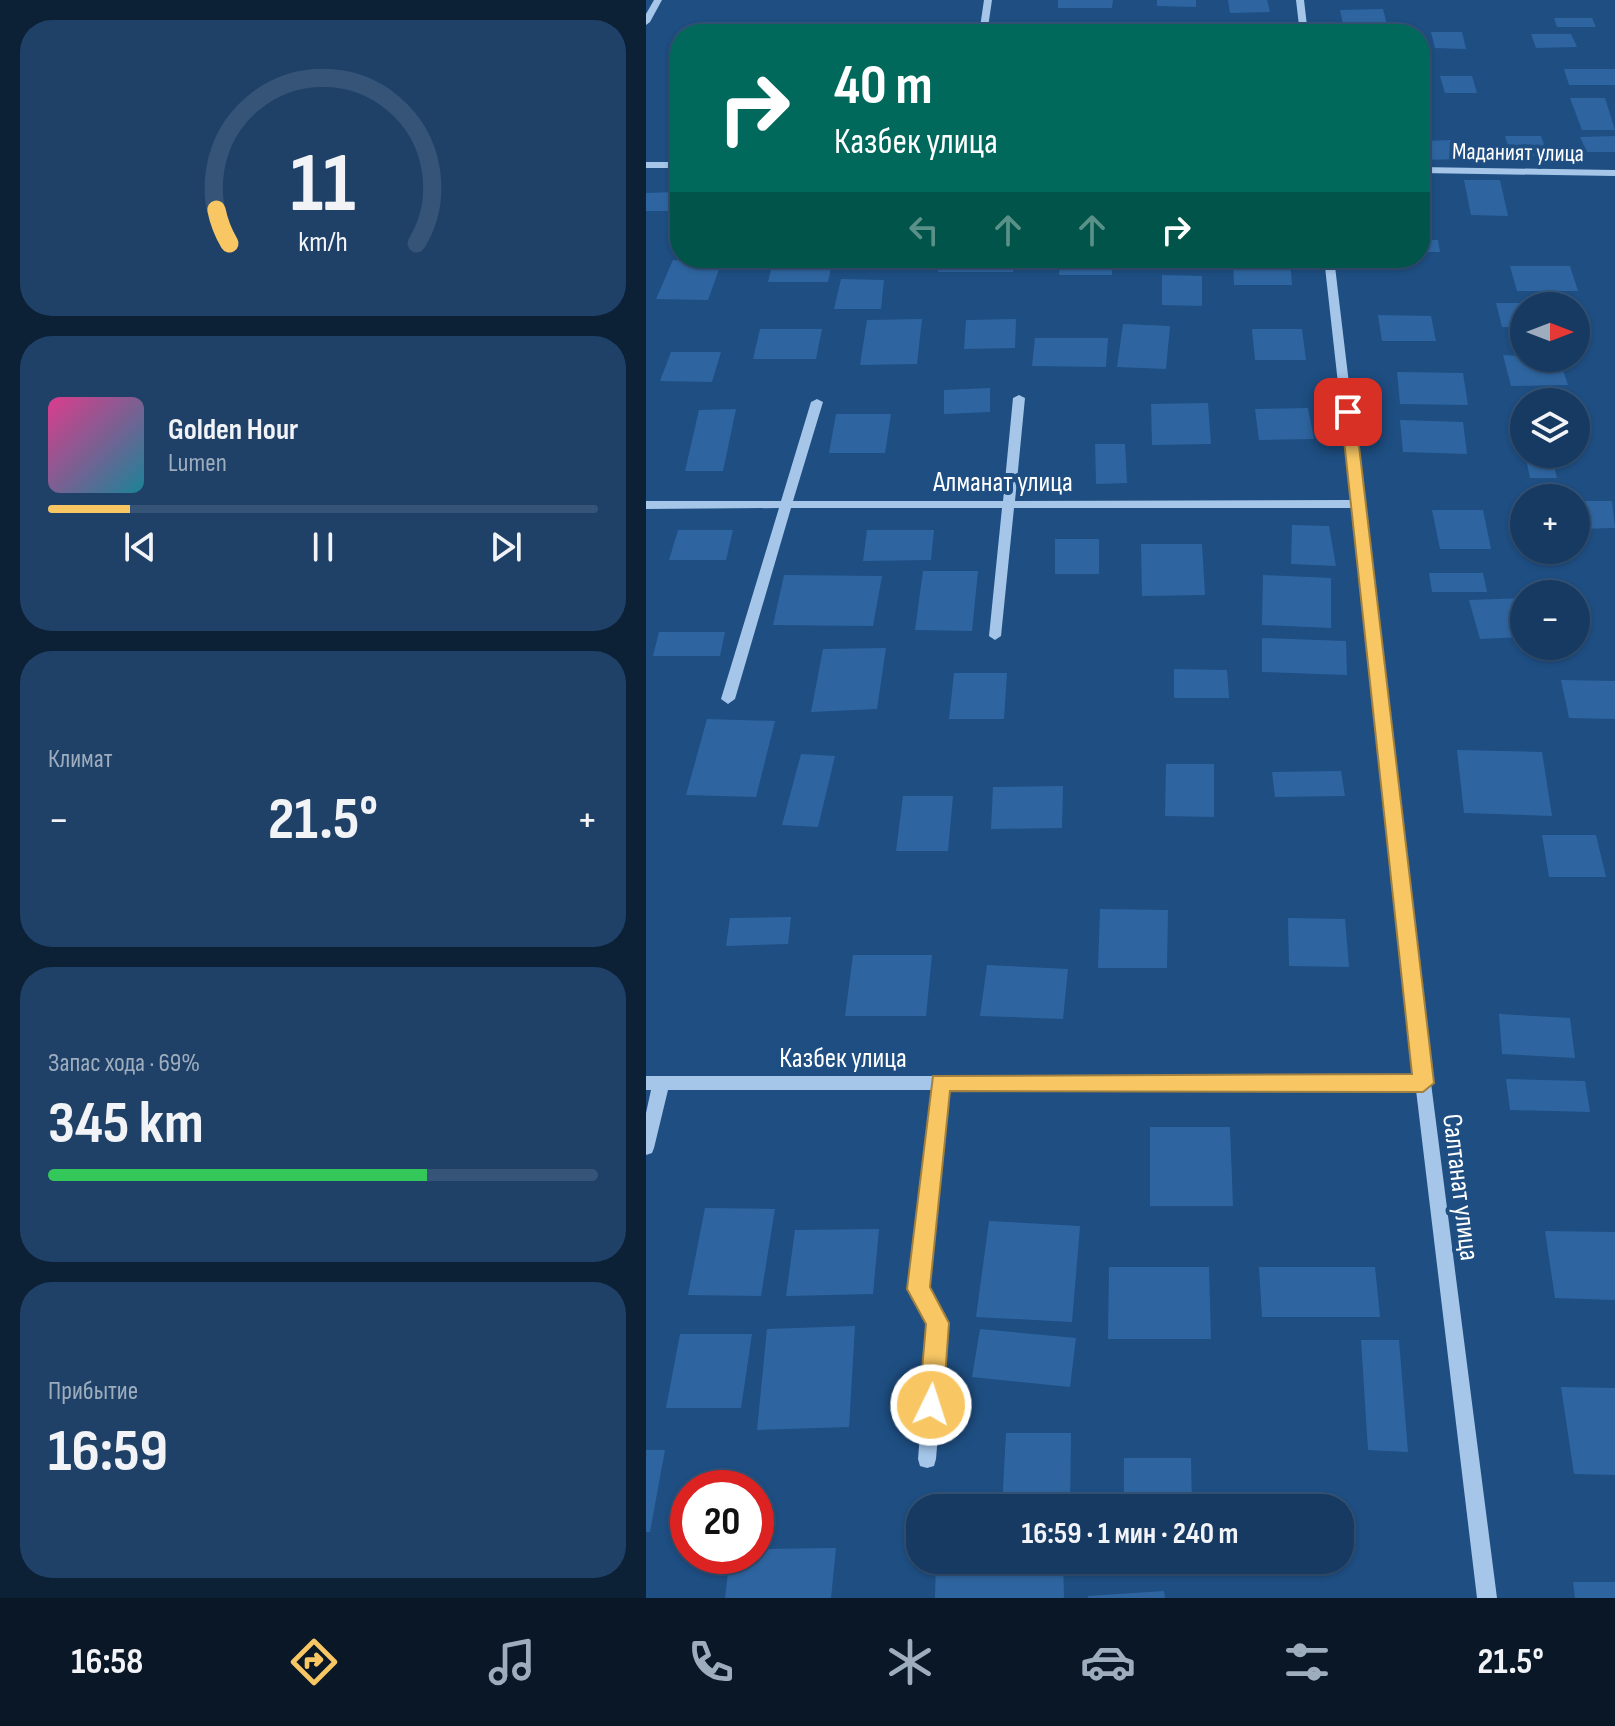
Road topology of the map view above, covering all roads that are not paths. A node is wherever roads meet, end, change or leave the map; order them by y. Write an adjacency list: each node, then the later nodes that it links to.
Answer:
1 (658, 0): 4 (street)
2 (988, 0): 5 (street)
3 (1300, 0): 6 (street)
4 (646, 22)
5 (984, 24)
6 (1303, 24)
7 (646, 165): 8 (street)
8 (670, 165)
9 (1430, 170): 10 (street, Маданият улица)
10 (1615, 173)
11 (1330, 268): 14 (street, Салтанат улица)
12 (1019, 398): 17 (street)
13 (817, 402): 16 (street)
14 (1359, 504): 17 (street, Алманат улица); 22 (street, Салтанат улица)
15 (646, 505): 16 (street, Алманат улица)
16 (788, 505): 17 (street, Алманат улица); 19 (street)
17 (1011, 505): 18 (street)
18 (995, 636)
19 (728, 699)
20 (654, 1083): 21 (street, Казбек улица); 23 (street)
21 (941, 1083): 22 (street, Казбек улица); 24 (street)
22 (1423, 1083): 25 (street, Салтанат улица)
23 (646, 1148)
24 (927, 1459)
25 (1487, 1598)

